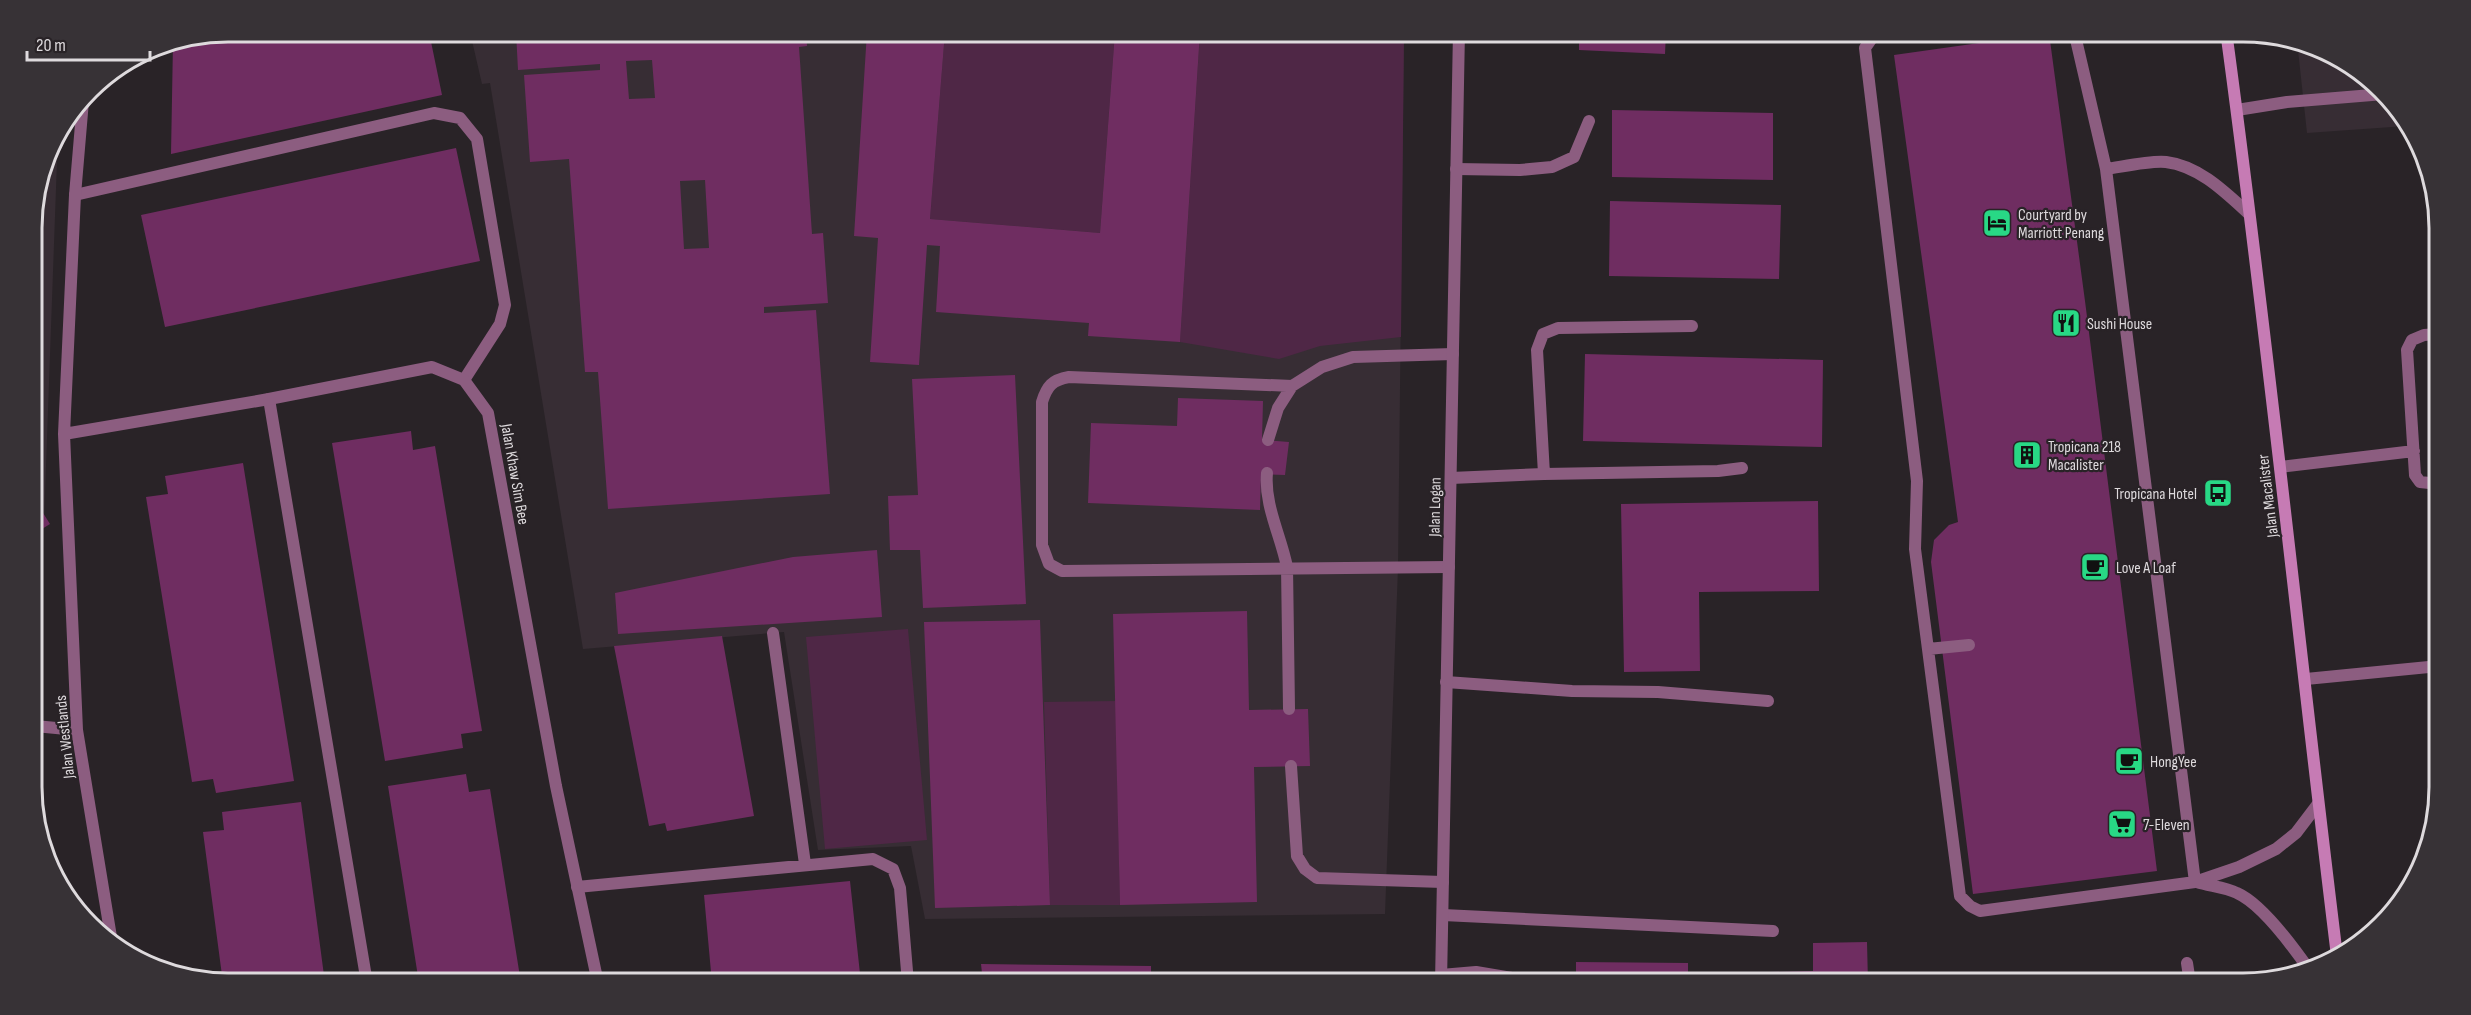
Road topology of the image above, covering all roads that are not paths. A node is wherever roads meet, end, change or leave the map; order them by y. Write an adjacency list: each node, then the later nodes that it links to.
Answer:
1 (1459, 42): 9 (street, Jalan Logan)
2 (1870, 42): 32 (street)
3 (2076, 42): 10 (street)
4 (2227, 42): 6 (main road, Jalan Macalister)
5 (2372, 95): 6 (street)
6 (2237, 110): 12 (main road, Jalan Macalister)
7 (82, 113): 11 (street, Jalan Westlands)
8 (1589, 121): 9 (street)
9 (1456, 169): 15 (street, Jalan Logan)
10 (2106, 169): 12 (street); 44 (street)
11 (75, 195): 16 (street); 19 (street, Jalan Westlands)
12 (2248, 213): 23 (main road, Jalan Macalister)
13 (1692, 326): 25 (street)
14 (2429, 335): 21 (street)
15 (1453, 354): 17 (street); 26 (street, Jalan Logan)
16 (464, 380): 18 (street); 45 (street, Jalan Khaw Sim Bee)
17 (1292, 386): 20 (street); 28 (street)
18 (269, 399): 19 (street); 52 (street)
19 (64, 434): 39 (street, Jalan Westlands)
20 (1268, 440)
21 (2414, 451): 23 (street); 27 (street)
22 (1742, 468): 25 (street)
23 (2280, 468): 34 (main road, Jalan Macalister)
24 (1267, 473): 28 (street)
25 (1544, 474): 26 (street)
26 (1451, 478): 29 (street, Jalan Logan)
27 (2429, 483)
28 (1287, 567): 29 (street); 37 (street)
29 (1449, 567): 35 (street, Jalan Logan)
30 (773, 633): 42 (street)
31 (1969, 645): 32 (street)
32 (1928, 649): 44 (street)
33 (2429, 667): 34 (street)
34 (2306, 680): 41 (main road, Jalan Macalister)
35 (1446, 682): 36 (street); 43 (street, Jalan Logan)
36 (1768, 701)
37 (1289, 709)
38 (42, 727): 39 (street)
39 (77, 730): 47 (street, Jalan Westlands)
40 (1291, 766): 43 (street)
41 (2318, 804): 44 (street); 49 (main road, Jalan Macalister)
42 (806, 864): 45 (street); 54 (street)
43 (1443, 882): 46 (street, Jalan Logan)
44 (2195, 882): 51 (street)
45 (577, 887): 53 (street, Jalan Khaw Sim Bee)
46 (1443, 915): 48 (street); 55 (street, Jalan Logan)
47 (110, 931)
48 (1773, 931)
49 (2336, 948)
50 (2187, 963): 56 (street)
51 (2304, 963)
52 (365, 973)
53 (596, 973)
54 (907, 973)
55 (1441, 973)
56 (2188, 973)

